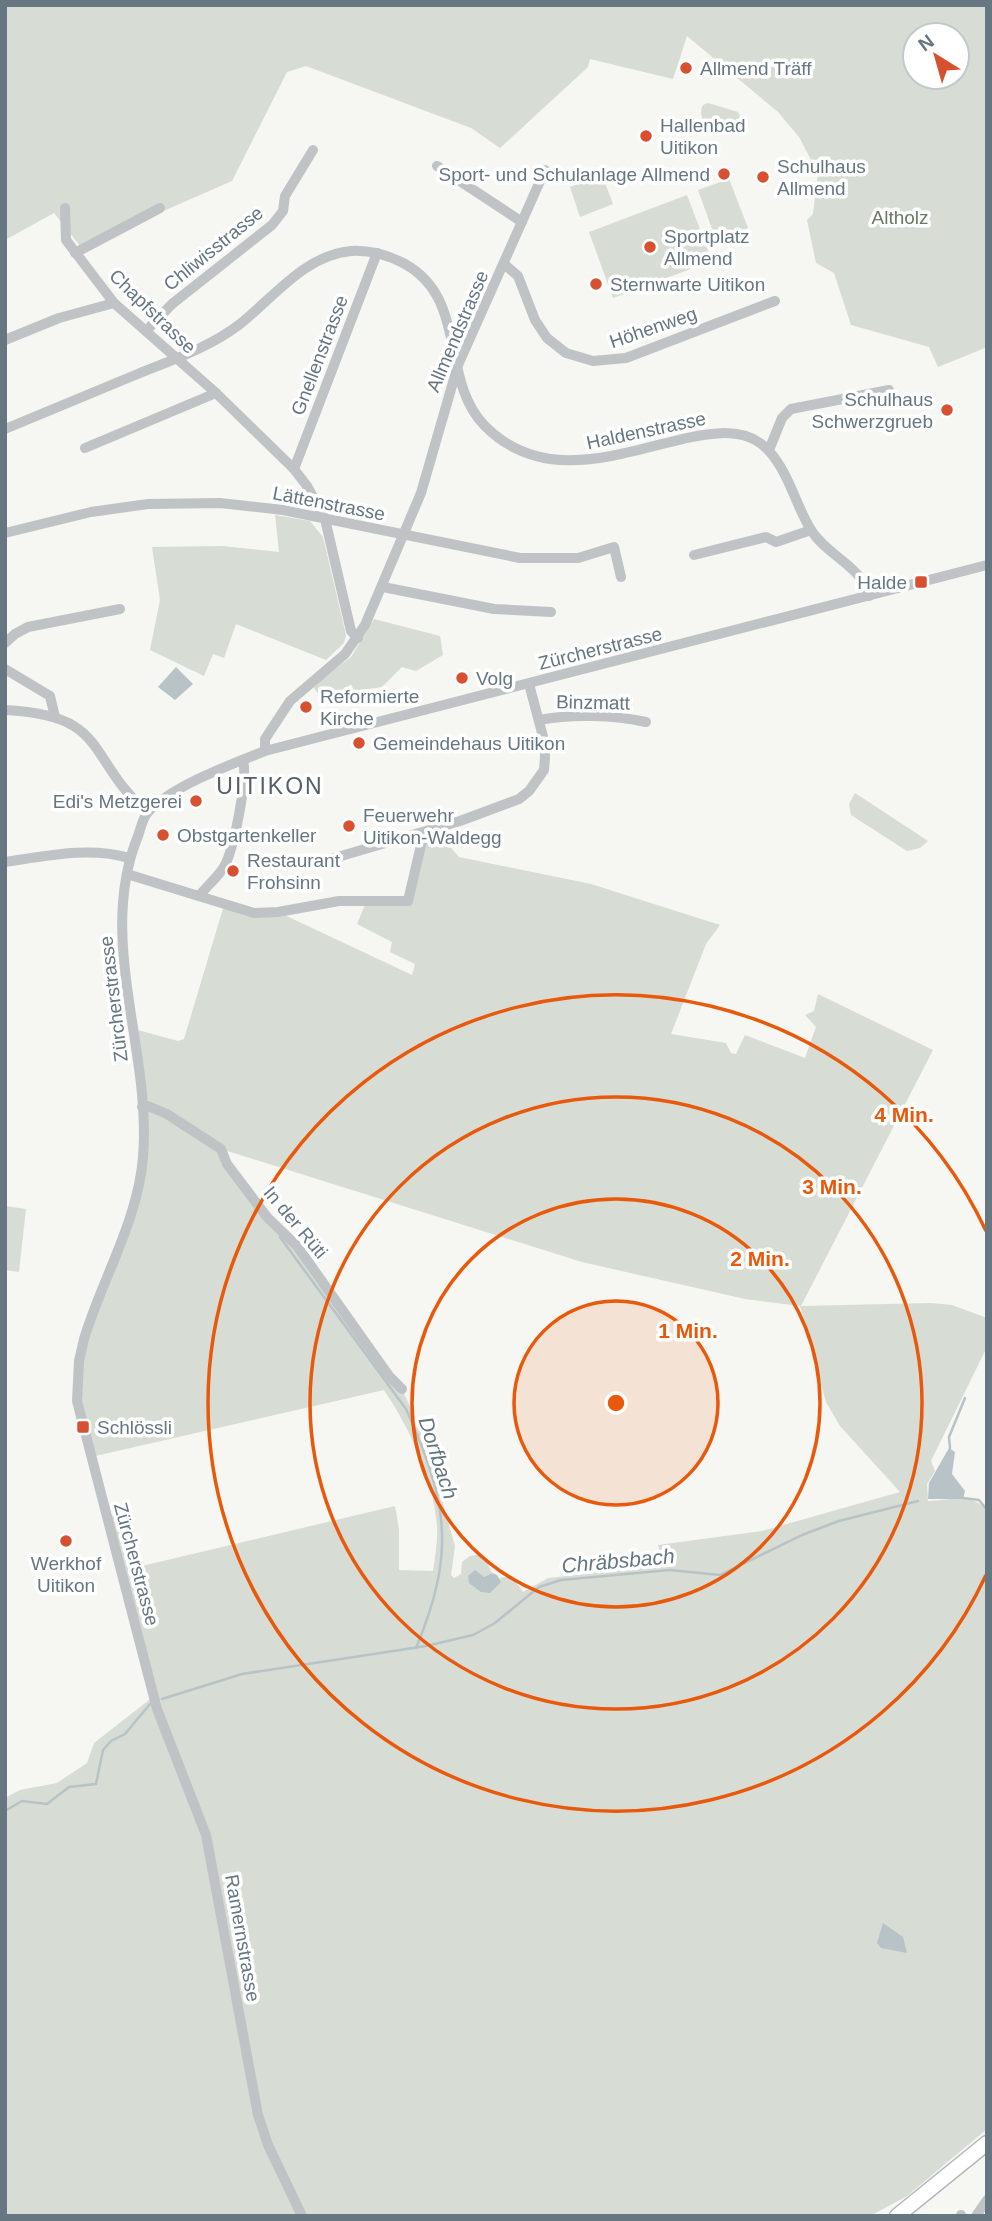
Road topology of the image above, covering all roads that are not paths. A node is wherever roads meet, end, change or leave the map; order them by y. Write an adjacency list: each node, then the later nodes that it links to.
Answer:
1 (313, 150): 12 (street, Chliwisstrasse)
2 (437, 166): 6 (street)
3 (545, 170): 6 (street, Allmendstrasse)
4 (65, 208): 7 (street, Chapfstrasse)
5 (160, 208): 7 (street)
6 (522, 222): 9 (street, Allmendstrasse)
7 (75, 253): 11 (street, Chapfstrasse)
8 (377, 253): 14 (street, Haldenstrasse); 15 (street, Haldenstrasse); 21 (street, Gnellenstrasse)
9 (505, 264): 10 (street, Höhenweg); 15 (street, Allmendstrasse)
10 (775, 301)
11 (114, 303): 12 (street, Chapfstrasse); 13 (street)
12 (146, 331): 14 (street, Chapfstrasse)
13 (5, 340)
14 (178, 359): 17 (street, Chapfstrasse); 18 (street, Haldenstrasse)
15 (458, 365): 20 (street, Haldenstrasse); 25 (street, Allmendstrasse)
16 (889, 390): 20 (street)
17 (216, 393): 19 (street); 21 (street, Chapfstrasse)
18 (5, 429)
19 (85, 448)
20 (769, 450): 23 (street)
21 (294, 469): 22 (street, Chapfstrasse)
22 (325, 519): 24 (street, Lättenstrasse); 25 (street, Lättenstrasse); 33 (street, Chapfstrasse)
23 (811, 530): 26 (street); 30 (street)
24 (5, 533)
25 (403, 536): 28 (street, Lättenstrasse); 29 (street, Allmendstrasse)
26 (694, 555)
27 (987, 565): 30 (street, Zürcherstrasse)
28 (621, 577)
29 (383, 587): 32 (street); 33 (street, Allmendstrasse)
30 (869, 596): 36 (street, Zürcherstrasse)
31 (120, 609): 34 (street)
32 (551, 612)
33 (358, 638): 41 (street, Allmendstrasse)
34 (5, 643)
35 (5, 669): 38 (street)
36 (529, 684): 39 (street); 41 (street, Zürcherstrasse)
37 (5, 710): 38 (street)
38 (55, 717): 43 (street)
39 (539, 720): 40 (street, Binzmatt); 44 (street)
40 (646, 722)
41 (265, 751): 42 (street, Zürcherstrasse)
42 (243, 760): 43 (street, Zürcherstrasse); 49 (street)
43 (147, 813): 45 (street, Zürcherstrasse)
44 (421, 834): 47 (street); 49 (street)
45 (130, 858): 46 (street); 48 (street, Zürcherstrasse)
46 (5, 862)
47 (303, 865)
48 (127, 874): 49 (street); 50 (street, Zürcherstrasse)
49 (199, 896)
50 (142, 1107): 51 (street, In der Rüti); 52 (street, Zürcherstrasse)
51 (402, 1389)
52 (146, 1666): 54 (street, Ramernstrasse)
53 (987, 2143): 55 (main road)
54 (302, 2216)
55 (897, 2216)

